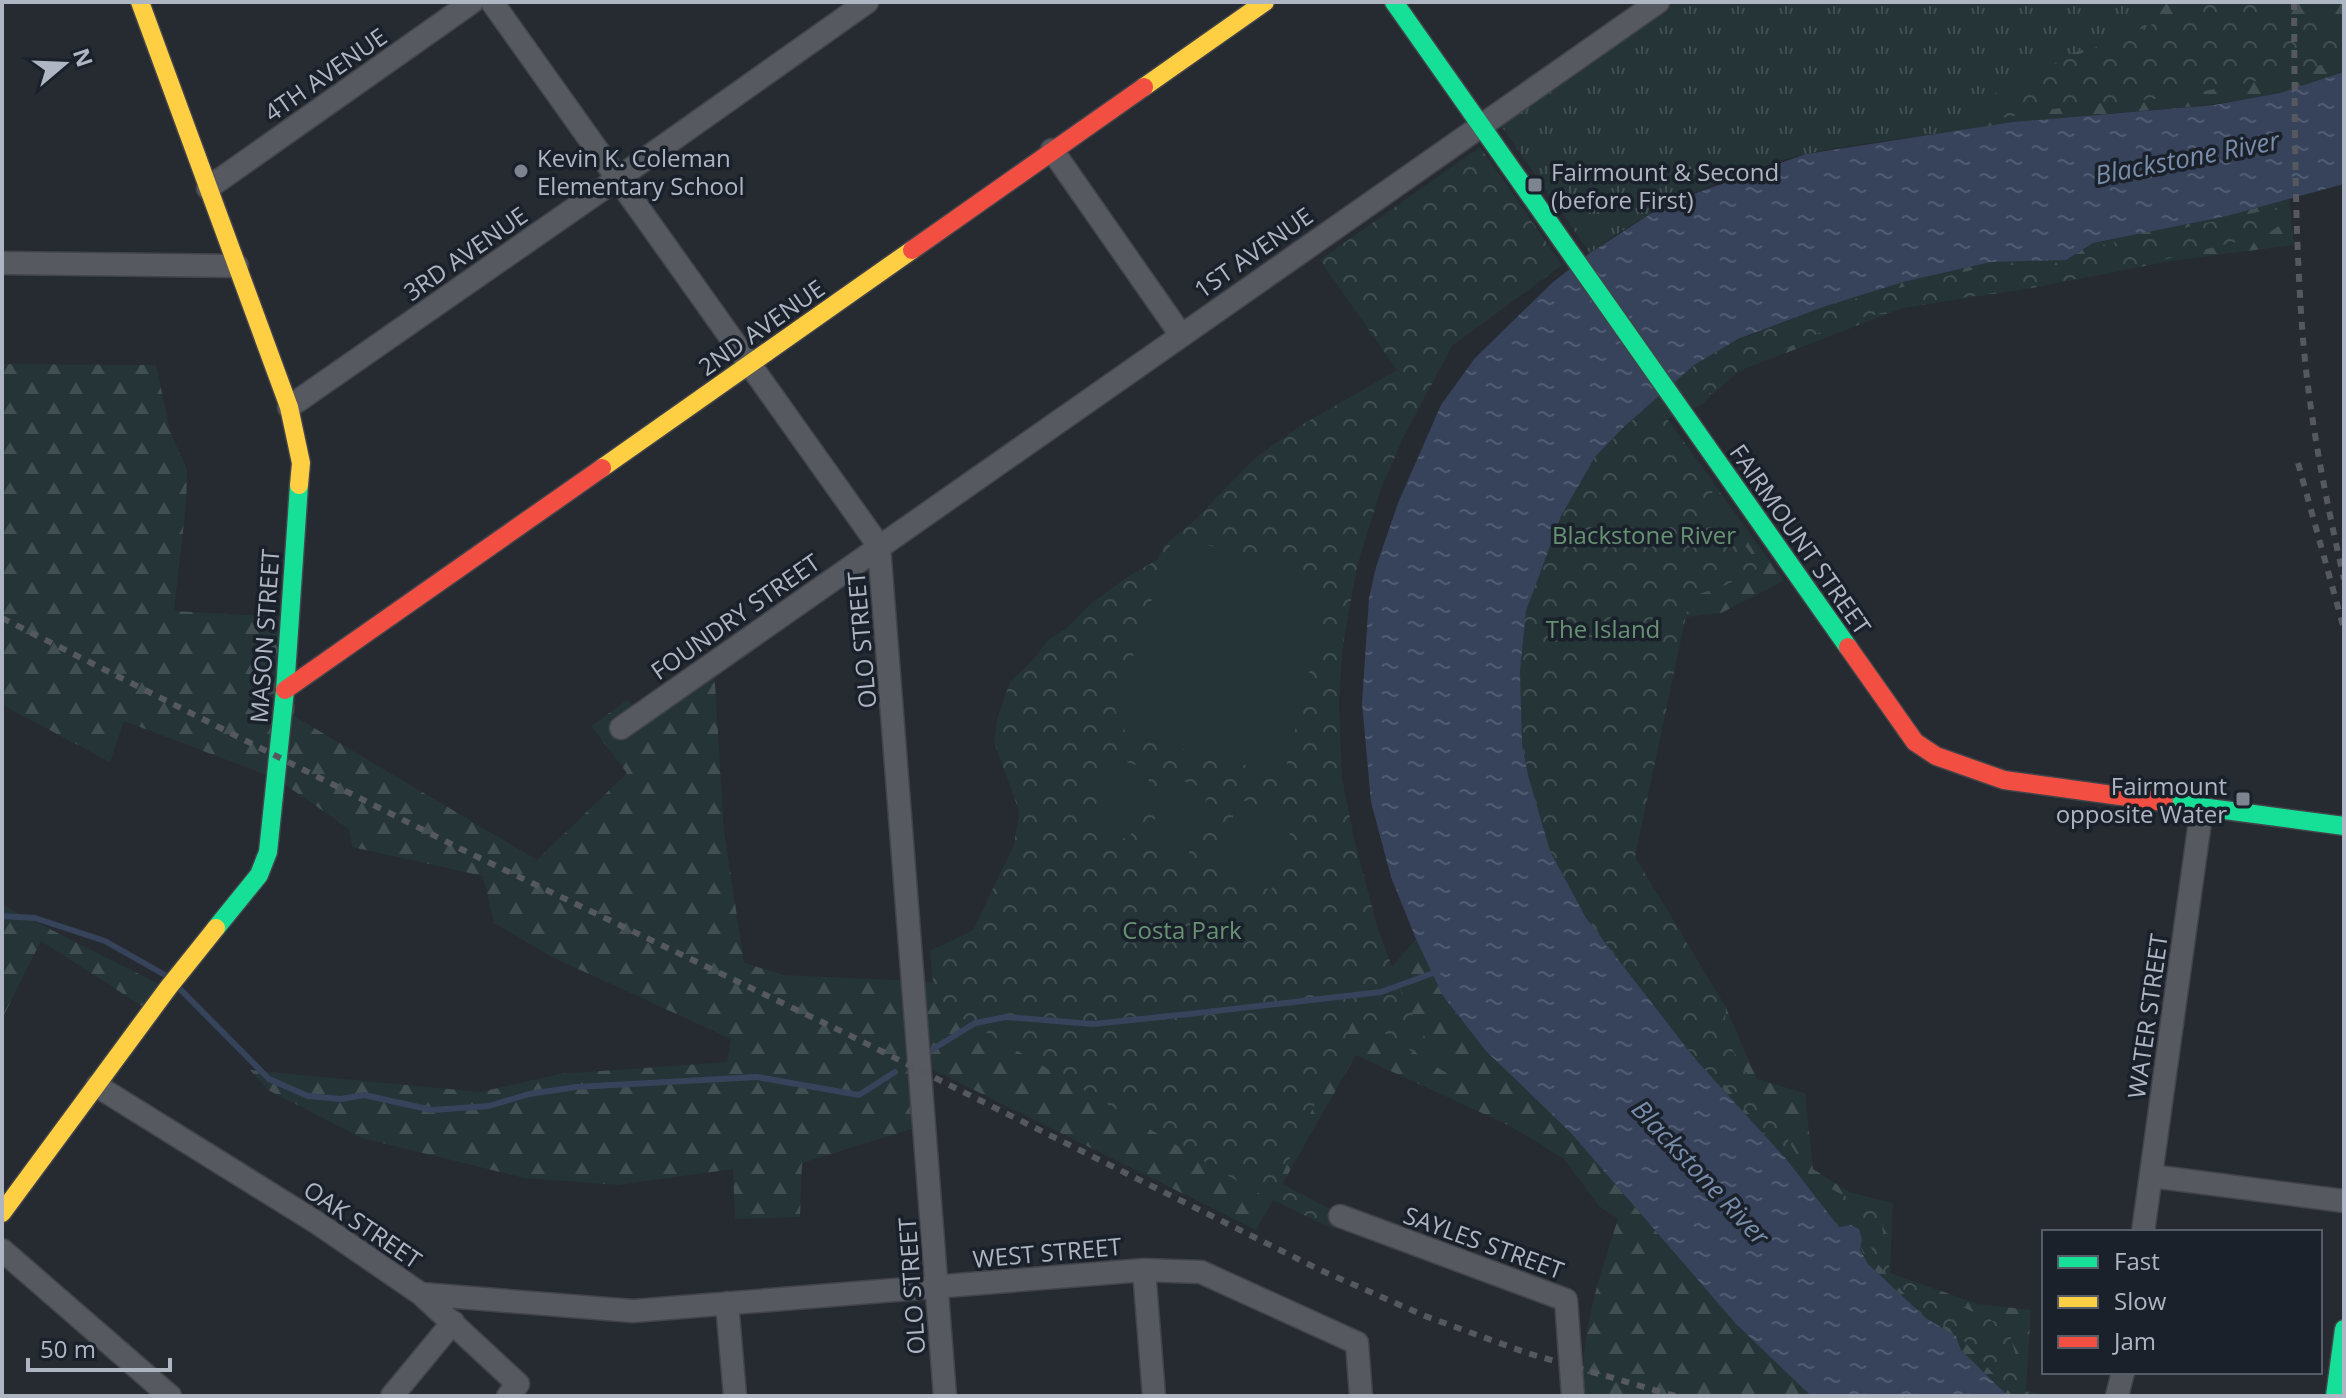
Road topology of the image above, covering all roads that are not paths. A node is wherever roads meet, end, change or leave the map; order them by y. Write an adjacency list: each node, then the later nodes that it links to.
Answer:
1 (140, 2): 11 (street, MASON STREET)
2 (472, 2): 11 (street, 4TH AVENUE)
3 (492, 2): 10 (street, OLO STREET)
4 (867, 2): 10 (street, 3RD AVENUE)
5 (1265, 2): 9 (street, 2ND AVENUE)
6 (1394, 2): 8 (street, FAIRMOUNT STREET)
7 (1658, 2): 8 (street, 1ST AVENUE)
8 (1481, 124): 14 (street, 1ST AVENUE); 20 (street, FAIRMOUNT STREET)
9 (1052, 150): 14 (street); 15 (street, 2ND AVENUE)
10 (617, 179): 15 (street, OLO STREET); 16 (street, 3RD AVENUE)
11 (208, 188): 13 (street, MASON STREET)
12 (2, 263): 13 (street)
13 (237, 266): 16 (street, MASON STREET)
14 (1181, 335): 17 (street, 1ST AVENUE)
15 (749, 365): 17 (street, OLO STREET); 18 (street, 2ND AVENUE)
16 (289, 407): 18 (street, MASON STREET)
17 (879, 546): 19 (street, FOUNDRY STREET); 30 (street, OLO STREET)
18 (285, 690): 22 (street, MASON STREET)
19 (621, 728)
20 (2202, 807): 21 (street, FAIRMOUNT STREET); 23 (street, WATER STREET)
21 (2344, 826)
22 (97, 1086): 25 (street, MASON STREET); 31 (street, OAK STREET)
23 (2151, 1176): 24 (street); 27 (street, WATER STREET)
24 (2344, 1201)
25 (2, 1213)
26 (1340, 1216): 43 (street, SAYLES STREET)
27 (2143, 1230)
28 (2, 1250): 36 (street)
29 (1144, 1270): 30 (street, WEST STREET); 41 (street); 42 (street, WEST STREET)
30 (937, 1287): 32 (street, WEST STREET); 40 (street, OLO STREET)
31 (421, 1294): 32 (street, OAK STREET); 33 (street)
32 (727, 1303): 39 (street)
33 (453, 1322): 37 (street); 38 (street)
34 (2344, 1329): 45 (street)
35 (2122, 1374): 44 (street)
36 (170, 1396)
37 (392, 1396)
38 (508, 1396)
39 (735, 1396)
40 (945, 1396)
41 (1154, 1396)
42 (1361, 1396)
43 (1573, 1396)
44 (2117, 1396)
45 (2335, 1396)

